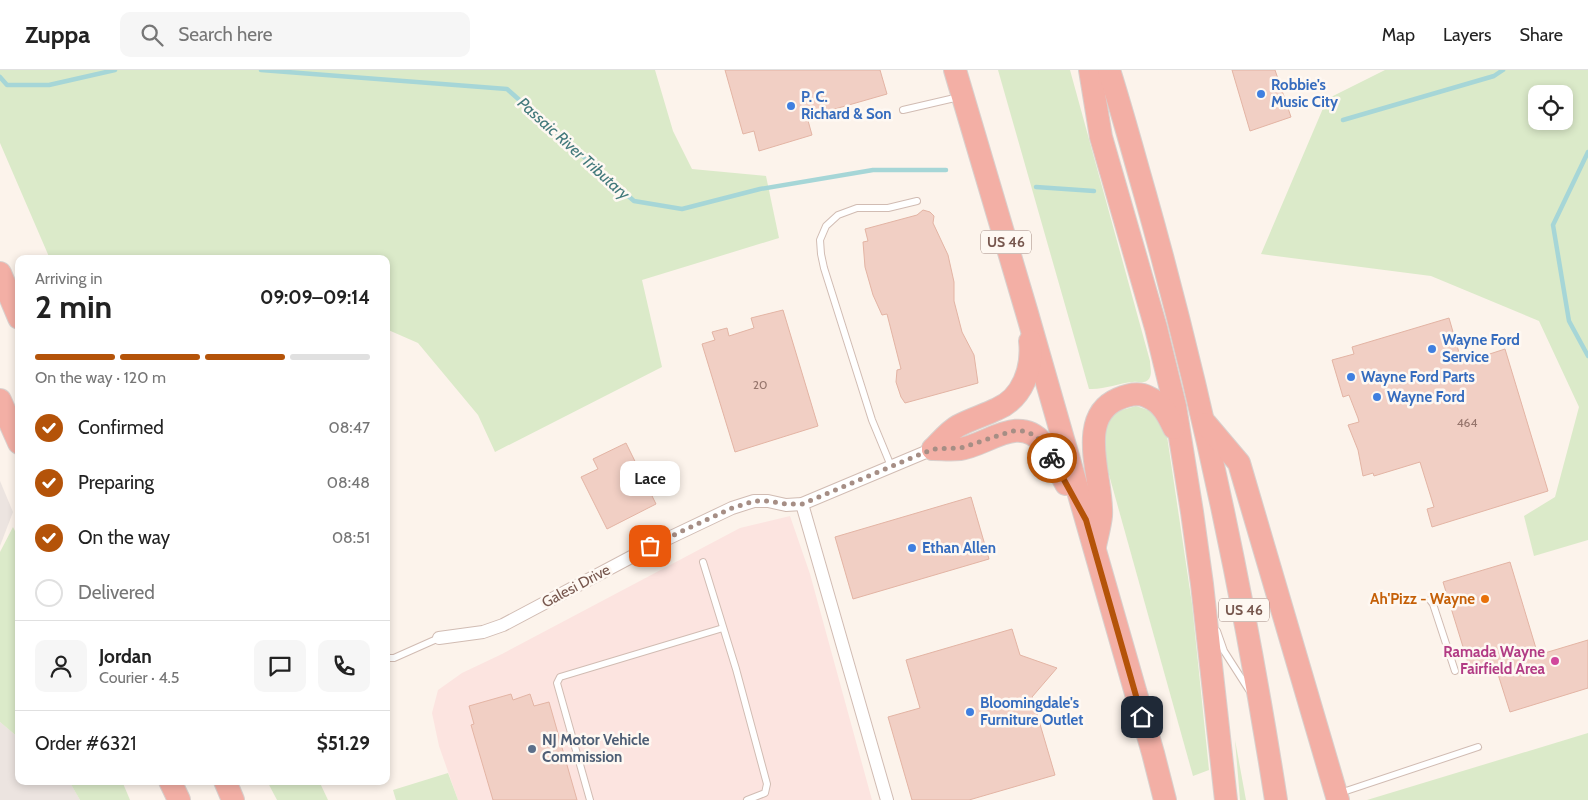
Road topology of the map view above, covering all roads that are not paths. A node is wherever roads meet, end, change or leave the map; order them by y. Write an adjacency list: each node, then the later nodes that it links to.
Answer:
1 (955, 70): 4 (highway, US 46)
2 (1090, 70): 13 (highway)
3 (1109, 70): 11 (highway, US 46)
4 (962, 96): 5 (lane); 9 (highway, US 46)
5 (903, 110)
6 (916, 201): 15 (lane)
7 (0, 273): 8 (highway)
8 (15, 309)
9 (1027, 313): 14 (highway); 17 (highway, US 46)
10 (0, 400): 12 (highway)
11 (1204, 422): 26 (highway, US 46); 30 (highway)
12 (15, 434)
13 (1180, 443): 18 (highway); 20 (highway)
14 (933, 449): 15 (street, Galesi Drive); 17 (highway)
15 (891, 466): 16 (street, Galesi Drive)
16 (802, 504): 23 (street, Galesi Drive); 35 (street)
17 (1086, 520): 18 (highway, US 46)
18 (1094, 548): 36 (highway, US 46)
19 (703, 562): 22 (lane)
20 (1202, 584): 26 (lane); 37 (highway)
21 (1430, 600): 25 (lane)
22 (723, 628): 33 (lane); 34 (lane)
23 (439, 638): 24 (lane)
24 (390, 658)
25 (1454, 671)
26 (1262, 710): 38 (highway, US 46)
27 (1478, 747): 30 (lane)
28 (172, 785): 31 (highway)
29 (226, 785): 32 (highway)
30 (1337, 797)
31 (179, 800)
32 (233, 800)
33 (590, 800)
34 (748, 800)
35 (887, 800)
36 (1165, 800)
37 (1226, 800)
38 (1276, 800)

